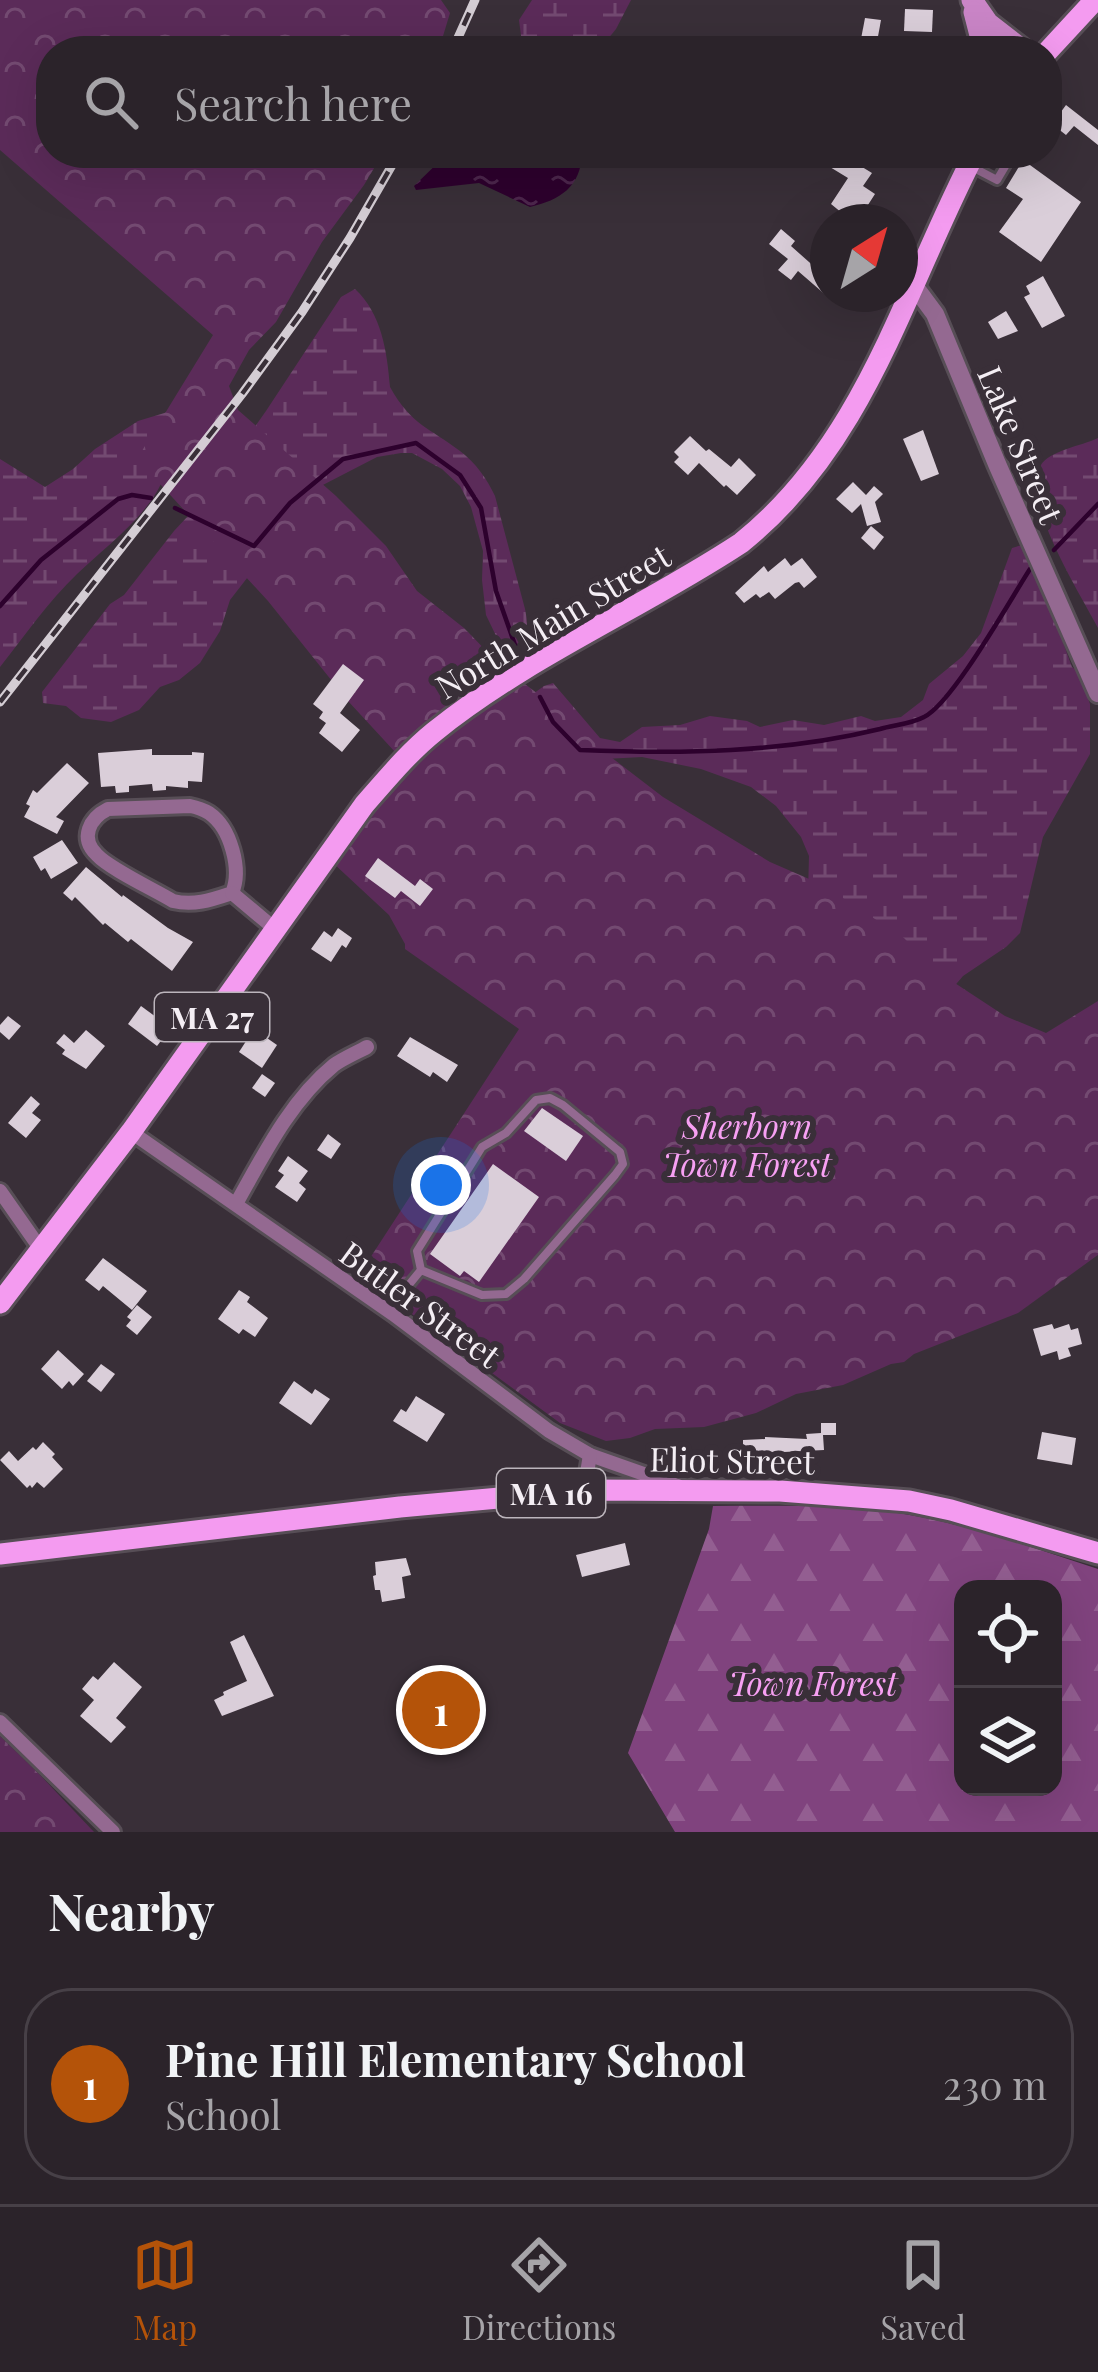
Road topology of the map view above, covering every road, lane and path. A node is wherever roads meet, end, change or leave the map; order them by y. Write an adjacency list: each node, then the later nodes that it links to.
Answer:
1 (972, 0): 3 (main road); 4 (main road)
2 (1095, 0): 5 (main road)
3 (980, 36)
4 (1003, 36)
5 (1062, 36)
6 (968, 168): 9 (main road, North Main Street / MA 27)
7 (983, 168): 8 (lane)
8 (1004, 168)
9 (918, 280)
10 (918, 291): 12 (street, Lake Street)
11 (903, 312): 14 (main road, North Main Street / MA 27)
12 (1098, 693)
13 (232, 893): 13 (street); 14 (street)
14 (275, 928): 16 (main road, North Main Street / MA 27)
15 (367, 1047): 18 (street)
16 (131, 1132): 18 (street, Butler Street); 19 (main road, North Main Street / MA 27)
17 (0, 1191): 19 (street)
18 (236, 1204): 22 (street, Butler Street)
19 (43, 1251): 21 (main road, North Main Street / MA 27)
20 (421, 1270): 20 (lane); 22 (lane)
21 (0, 1303)
22 (388, 1311): 23 (street, Butler Street)
23 (590, 1455): 24 (street); 25 (street, Butler Street)
24 (573, 1491): 25 (main road, Eliot Street / MA 16); 27 (main road, Eliot Street / MA 16)
25 (692, 1491): 26 (main road, Eliot Street / MA 16)
26 (1098, 1553)
27 (0, 1554)
28 (0, 1722): 29 (street)
29 (113, 1832)

